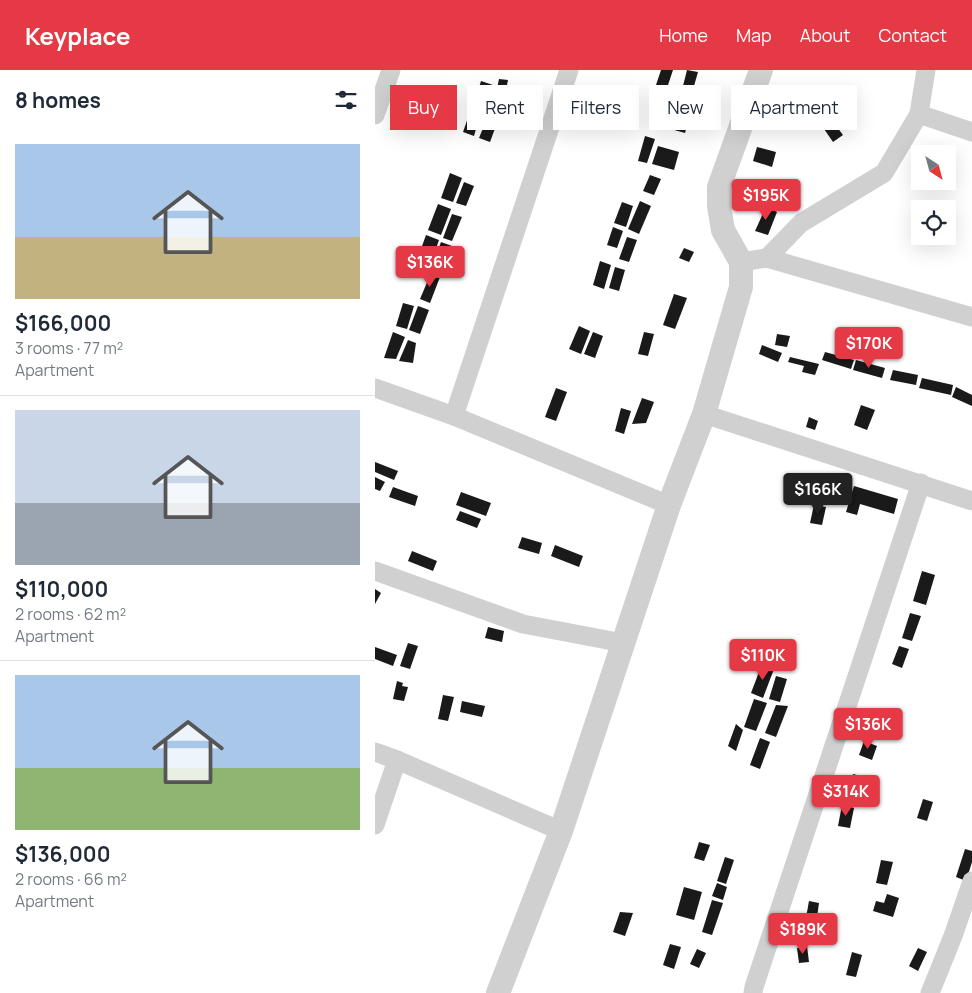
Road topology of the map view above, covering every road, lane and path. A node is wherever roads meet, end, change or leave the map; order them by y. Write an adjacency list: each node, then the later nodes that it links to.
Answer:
1 (391, 70): 6 (street)
2 (569, 70): 13 (street)
3 (761, 70): 9 (street)
4 (926, 70): 5 (street)
5 (919, 114): 7 (street); 8 (street)
6 (375, 116)
7 (972, 132)
8 (767, 258): 9 (street); 10 (street)
9 (741, 262): 12 (street)
10 (972, 317)
11 (375, 388): 13 (street)
12 (704, 414): 14 (street); 16 (street)
13 (454, 416): 16 (street)
14 (921, 483): 15 (street); 25 (street)
15 (972, 501)
16 (669, 504): 18 (street)
17 (375, 572): 18 (street)
18 (623, 643): 22 (street)
19 (375, 752): 20 (street)
20 (397, 760): 21 (street); 22 (street)
21 (375, 825)
22 (561, 831): 24 (street)
23 (972, 881): 26 (street)
24 (498, 993)
25 (753, 993)
26 (930, 993)

